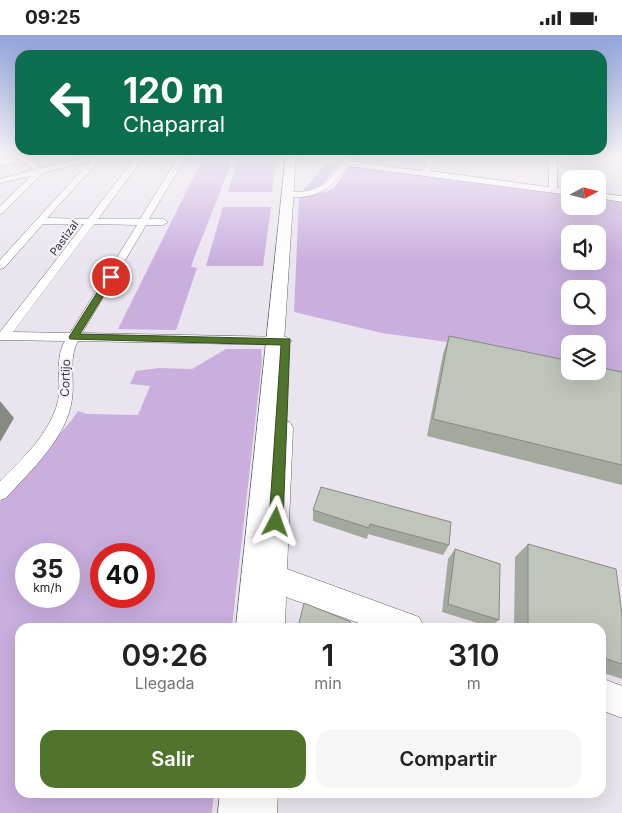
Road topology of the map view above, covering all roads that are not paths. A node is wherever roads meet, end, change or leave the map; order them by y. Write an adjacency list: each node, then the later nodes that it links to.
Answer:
1 (21, 190): 11 (street)
2 (69, 190): 12 (street)
3 (115, 190): 13 (street, Pastizal)
4 (163, 190): 14 (street, Cortijo)
5 (291, 190): 8 (street)
6 (292, 190): 8 (street)
7 (320, 190): 8 (street)
8 (291, 195): 19 (street)
9 (606, 197): 10 (street)
10 (622, 199)
11 (0, 211)
12 (41, 221): 13 (street); 16 (street)
13 (92, 221): 14 (street); 17 (street, Pastizal)
14 (144, 222): 15 (street); 18 (street, Cortijo)
15 (163, 222)
16 (0, 266)
17 (2, 336): 18 (street)
18 (73, 337): 19 (street); 20 (street, Cortijo)
19 (280, 341): 21 (street)
20 (0, 493)
21 (264, 575): 22 (street); 23 (street); 24 (street)
22 (252, 623)
23 (270, 623)
24 (398, 623)
25 (606, 697): 26 (street)
26 (622, 702)
27 (238, 798): 29 (street)
28 (260, 798): 30 (street)
29 (236, 813)
30 (259, 813)

